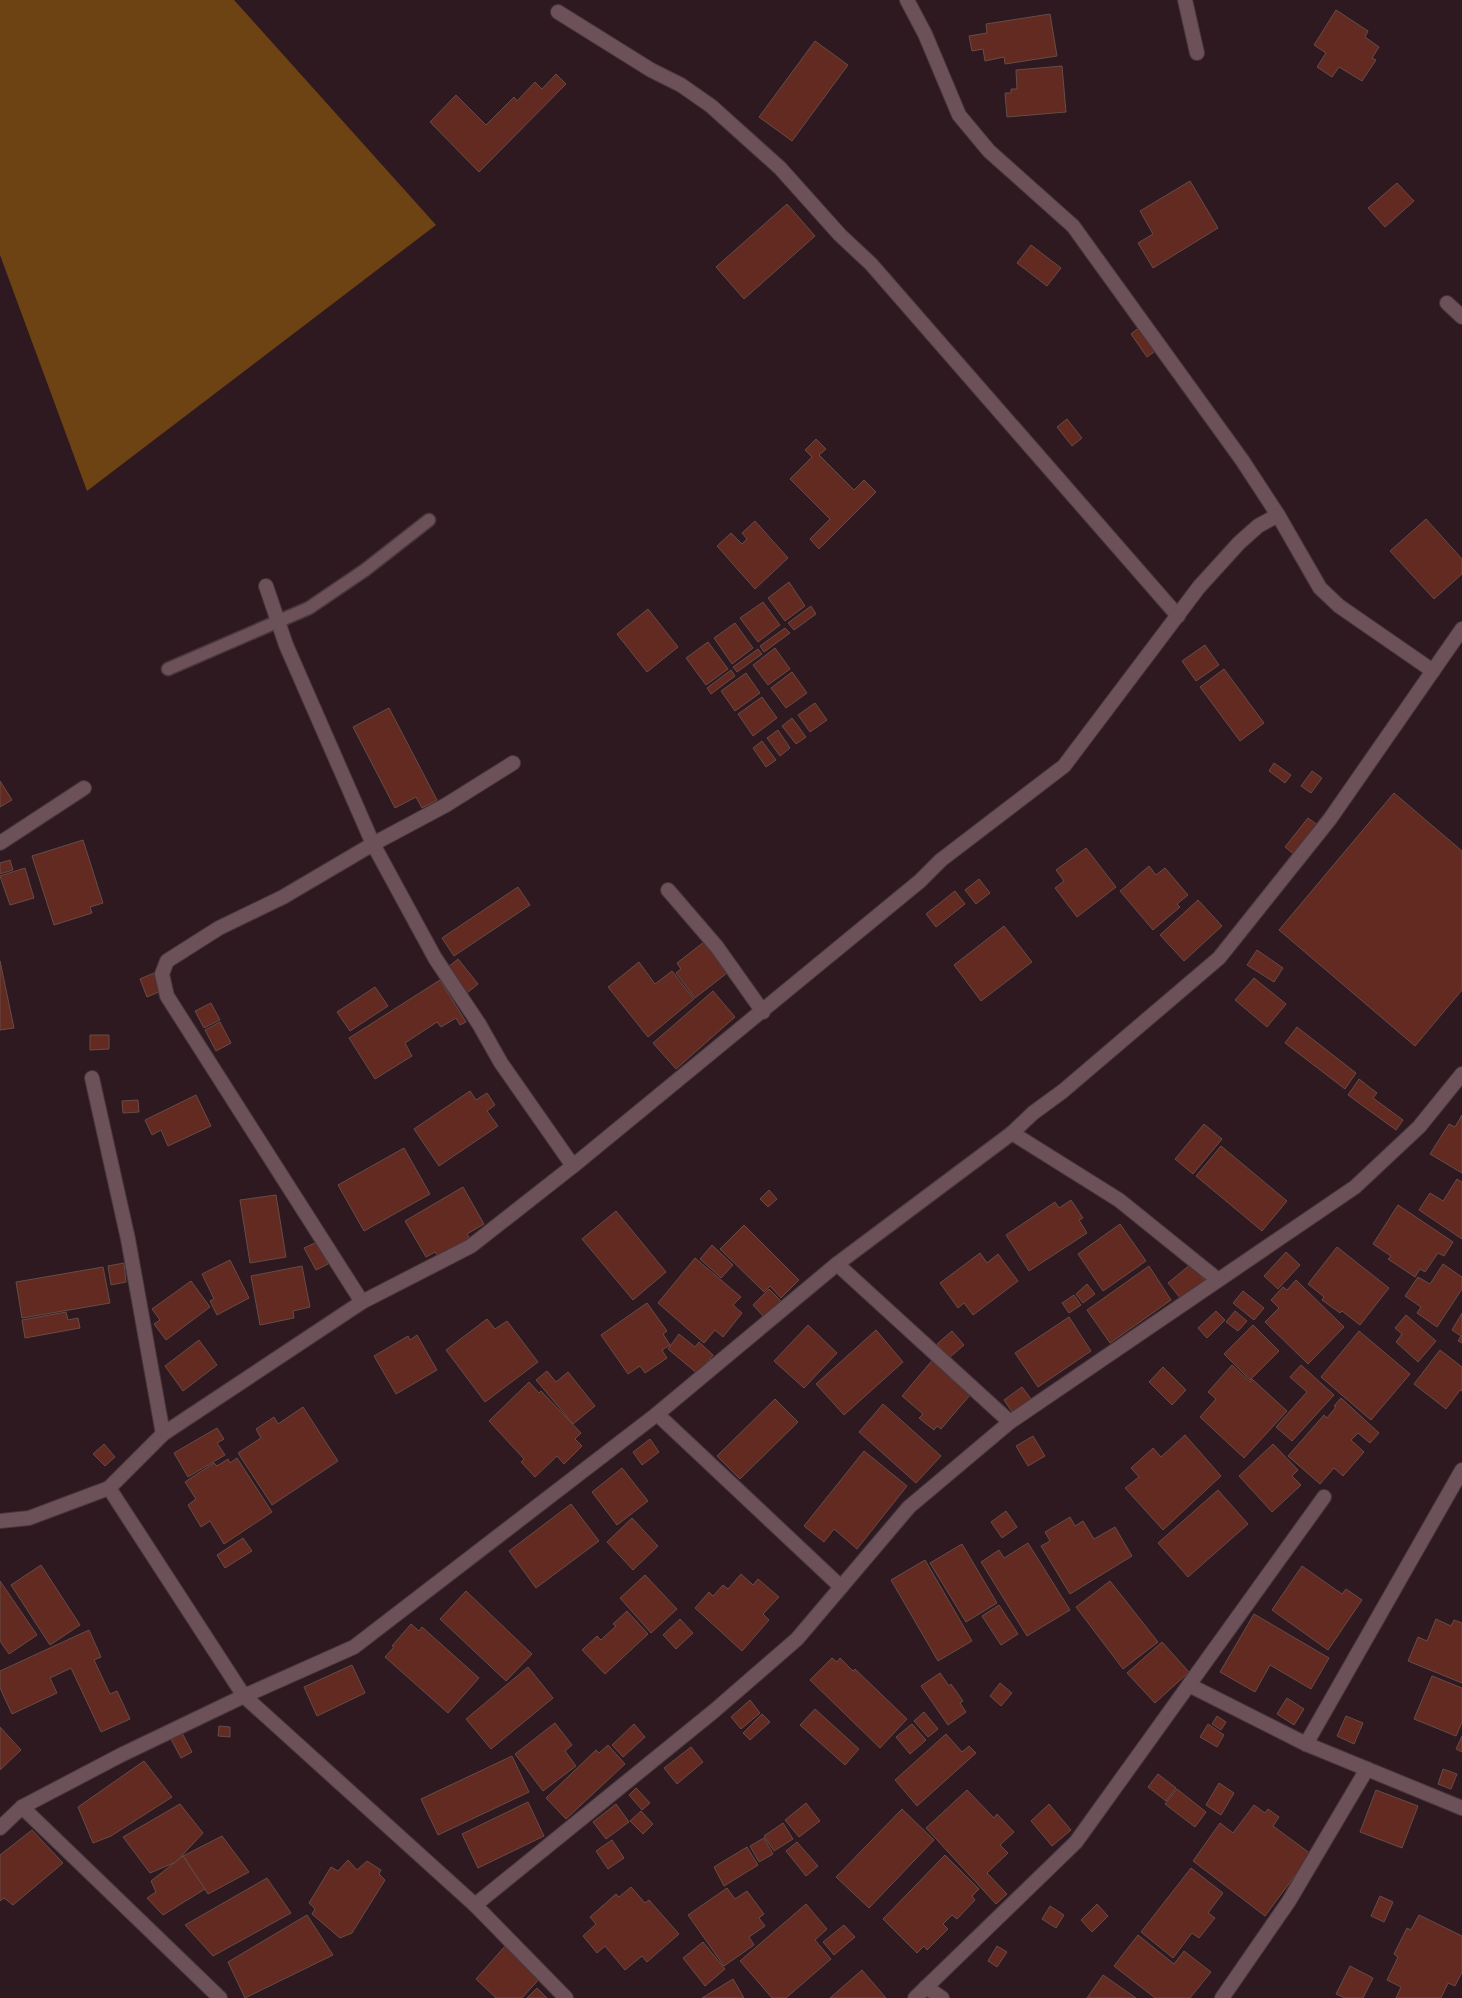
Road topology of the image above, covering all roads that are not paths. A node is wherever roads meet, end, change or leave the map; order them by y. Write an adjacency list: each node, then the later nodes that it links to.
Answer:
1 (907, 0): 7 (street)
2 (1185, 0): 4 (street)
3 (558, 12): 10 (street)
4 (1196, 52)
5 (1448, 303): 6 (street)
6 (1462, 318)
7 (1278, 515): 10 (street); 14 (street)
8 (429, 520): 11 (lane)
9 (266, 586): 11 (street)
10 (1178, 616): 20 (street)
11 (277, 622): 13 (lane); 18 (street)
12 (1462, 629): 14 (street)
13 (168, 670)
14 (1432, 671): 23 (street)
15 (513, 762): 18 (street)
16 (84, 788): 17 (street)
17 (0, 843)
18 (373, 844): 24 (street); 27 (street)
19 (668, 890): 20 (street)
20 (763, 1012): 24 (street)
21 (1462, 1074): 26 (street)
22 (92, 1078): 30 (street)
23 (1012, 1133): 25 (street); 26 (street)
24 (573, 1166): 27 (street)
25 (837, 1264): 28 (street); 29 (street)
26 (1217, 1279): 29 (street)
27 (362, 1302): 30 (street)
28 (657, 1414): 35 (street); 37 (street)
29 (1010, 1422): 35 (street)
30 (163, 1434): 32 (street)
31 (1462, 1470): 38 (street)
32 (109, 1488): 34 (street); 37 (street)
33 (1324, 1497): 36 (street)
34 (0, 1522)
35 (841, 1587): 43 (street)
36 (1189, 1685): 38 (street); 44 (street)
37 (244, 1696): 40 (street); 43 (street)
38 (1306, 1744): 39 (street)
39 (1368, 1769): 41 (street); 49 (street)
40 (22, 1807): 42 (street); 45 (street)
41 (1462, 1808)
42 (0, 1828)
43 (475, 1905): 46 (street)
44 (926, 1987): 47 (street); 48 (street)
45 (220, 1998)
46 (566, 1998)
47 (915, 1998)
48 (942, 1998)
49 (1222, 1998)

